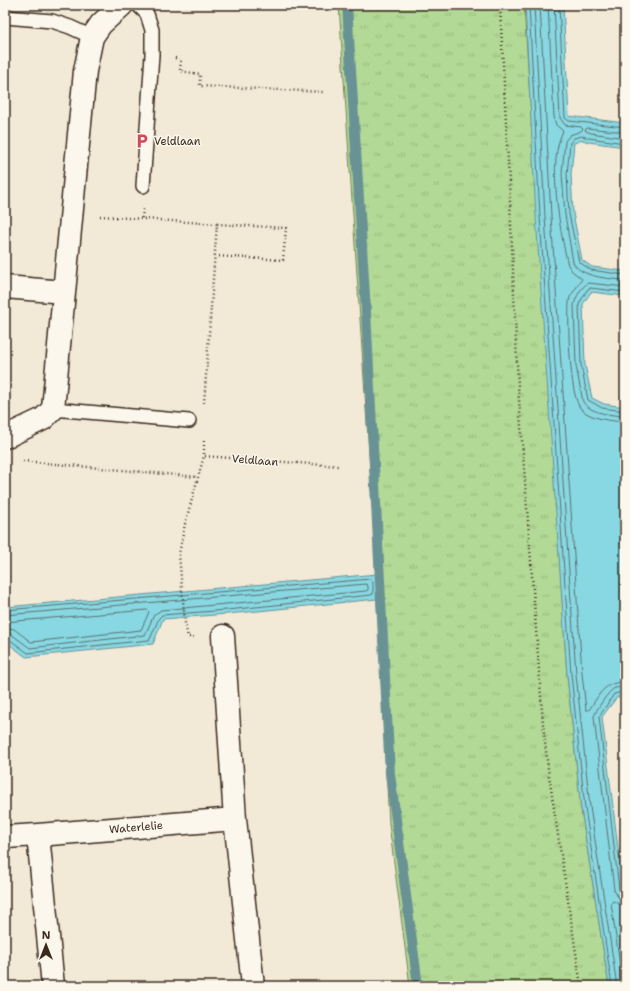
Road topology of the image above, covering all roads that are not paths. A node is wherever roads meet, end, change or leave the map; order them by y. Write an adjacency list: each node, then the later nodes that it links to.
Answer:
1 (122, 5): 4 (street)
2 (138, 5): 5 (lane)
3 (5, 17): 4 (lane)
4 (92, 37): 7 (street)
5 (143, 186)
6 (5, 287): 7 (street)
7 (64, 292): 8 (street)
8 (53, 409): 9 (lane); 10 (street)
9 (189, 421)
10 (5, 437)
11 (223, 636): 12 (street)
12 (235, 819): 13 (street, Waterlelie); 16 (street)
13 (38, 835): 14 (street, Waterlelie); 15 (street)
14 (5, 837)
15 (53, 986)
16 (253, 986)

